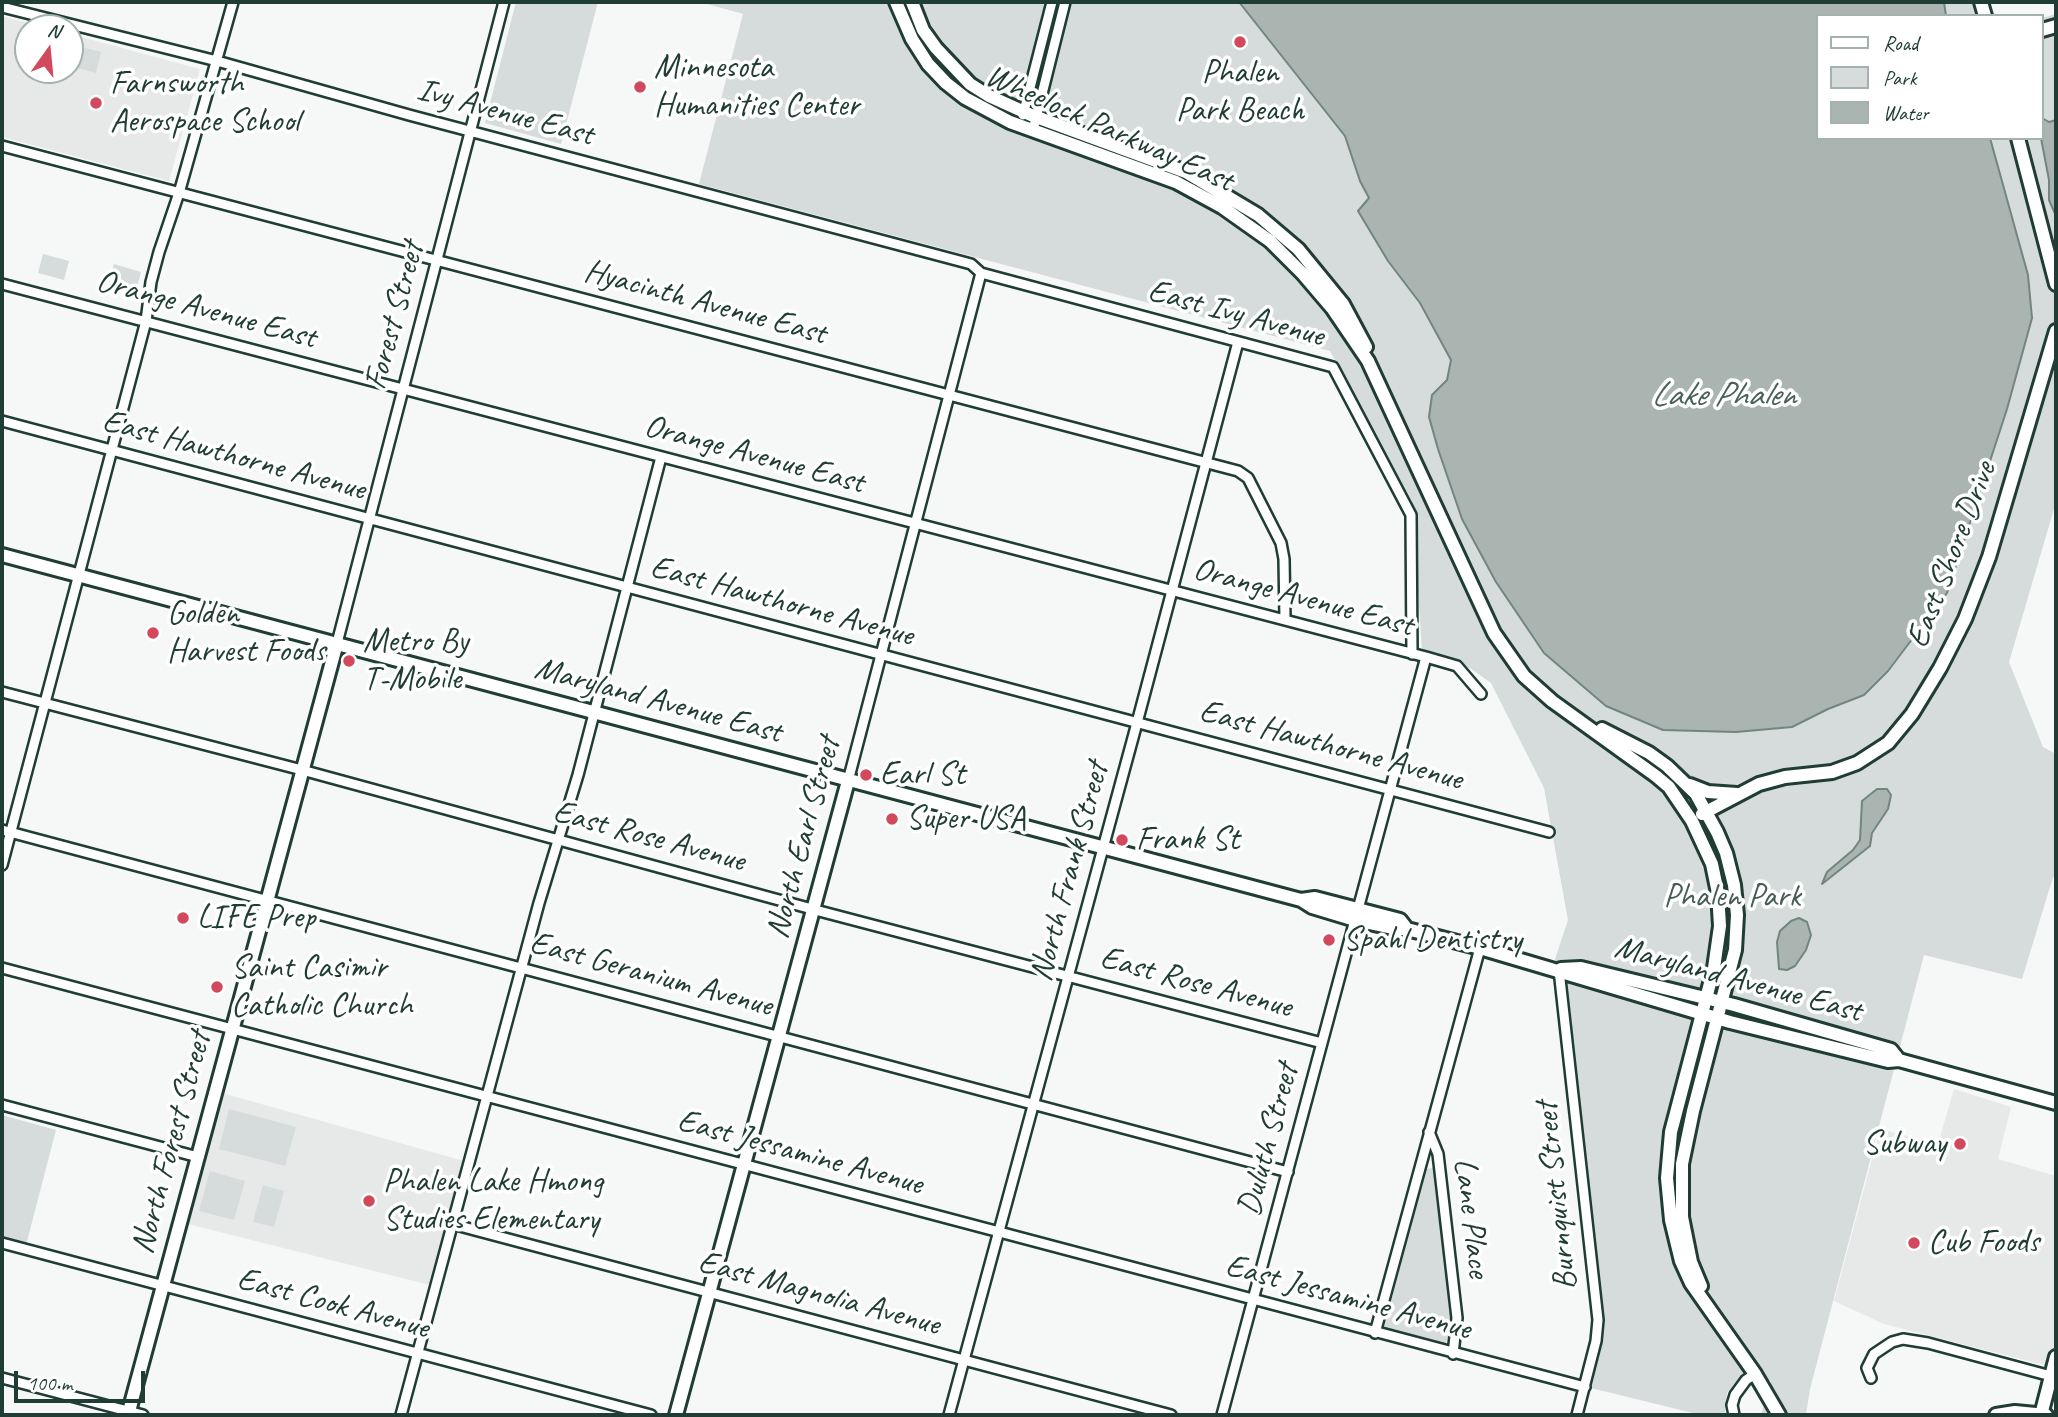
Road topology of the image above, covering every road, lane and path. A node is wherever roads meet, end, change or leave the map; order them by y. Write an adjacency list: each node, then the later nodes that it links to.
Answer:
1 (233, 2): 8 (street)
2 (502, 2): 12 (street, Forest Street)
3 (896, 2): 11 (street, Wheelock Parkway East)
4 (912, 2): 9 (street, Wheelock Parkway East)
5 (1052, 2): 9 (street)
6 (1065, 2): 10 (street)
7 (2, 7): 8 (street, Ivy Avenue East)
8 (217, 61): 12 (street, Ivy Avenue East); 16 (street)
9 (1024, 111): 10 (street, Wheelock Parkway East); 11 (street)
10 (1037, 117): 13 (street); 25 (street, Wheelock Parkway East)
11 (1020, 125): 13 (street, Wheelock Parkway East)
12 (470, 131): 17 (street, Forest Street); 18 (street, Ivy Avenue East)
13 (1033, 131): 25 (street, Wheelock Parkway East)
14 (2019, 140): 21 (street)
15 (2, 146): 16 (street, Hyacinth Avenue East)
16 (179, 193): 17 (street, Hyacinth Avenue East); 22 (street)
17 (437, 260): 26 (street, Forest Street); 27 (street, Hyacinth Avenue East)
18 (981, 273): 19 (street, Ivy Avenue East); 27 (street, North Earl Street)
19 (992, 276): 24 (street, East Ivy Avenue)
20 (2, 284): 22 (street, Orange Avenue East)
21 (2056, 284)
22 (146, 321): 26 (street, Orange Avenue East); 29 (street)
23 (2056, 331): 53 (street, East Shore Drive)
24 (1238, 342): 31 (street, North Frank Street); 40 (street, East Ivy Avenue)
25 (1368, 361): 47 (street, Wheelock Parkway East)
26 (403, 388): 30 (street, Orange Avenue East); 32 (street, Forest Street)
27 (950, 395): 31 (street, Hyacinth Avenue East); 33 (street, North Earl Street)
28 (2, 421): 29 (street, East Hawthorne Avenue)
29 (113, 450): 32 (street, East Hawthorne Avenue); 35 (street)
30 (661, 457): 33 (street, Orange Avenue East); 36 (street)
31 (1206, 463): 37 (street, North Frank Street); 38 (street, Hyacinth Avenue East)
32 (369, 519): 36 (street, East Hawthorne Avenue); 39 (street, Forest Street)
33 (916, 525): 37 (street, Orange Avenue East); 41 (street, North Earl Street)
34 (2, 555): 35 (street, Maryland Avenue East)
35 (80, 576): 39 (street, Maryland Avenue East); 45 (street)
36 (627, 588): 41 (street, East Hawthorne Avenue); 46 (street)
37 (1172, 590): 38 (street, Orange Avenue East); 48 (street, North Frank Street)
38 (1285, 619): 40 (street, Orange Avenue East)
39 (337, 643): 46 (street, Maryland Avenue East); 49 (street, North Forest Street)
40 (1412, 654): 42 (street, Orange Avenue East)
41 (882, 656): 48 (street, East Hawthorne Avenue); 50 (street, North Earl Street)
42 (1426, 657): 44 (street, Orange Avenue East); 52 (street, Duluth Street)
43 (2, 692): 45 (street, East Rose Avenue)
44 (1481, 694)
45 (45, 704): 49 (street, East Rose Avenue); 56 (street)
46 (594, 712): 50 (street, Maryland Avenue East); 58 (street)
47 (1573, 716): 51 (street, Wheelock Parkway East); 55 (street, Wheelock Parkway East)
48 (1138, 722): 52 (street, East Hawthorne Avenue); 59 (street, North Frank Street)
49 (302, 770): 58 (street, East Rose Avenue); 61 (street, North Forest Street)
50 (848, 780): 59 (street, Maryland Avenue East); 62 (street, North Earl Street)
51 (1686, 783): 53 (street); 54 (street, Wheelock Parkway East)
52 (1391, 789): 57 (street, East Hawthorne Avenue); 63 (street, Duluth Street)
53 (1738, 794): 54 (street, East Shore Drive)
54 (1707, 812): 55 (street, East Shore Drive); 70 (street, Wheelock Parkway East)
55 (1692, 821): 69 (street, Wheelock Parkway East)
56 (6, 831): 60 (street); 61 (street, East Geranium Avenue)
57 (1549, 832)
58 (558, 840): 62 (street, East Rose Avenue); 66 (street)
59 (1104, 848): 63 (street, Maryland Avenue East); 68 (street, North Frank Street)
60 (2, 865)
61 (267, 900): 66 (street, East Geranium Avenue); 73 (street, North Forest Street)
62 (814, 909): 68 (street, East Rose Avenue); 74 (street, North Earl Street)
63 (1357, 914): 64 (street, Maryland Avenue East); 75 (street, Duluth Street)
64 (1480, 948): 67 (street, Maryland Avenue East); 81 (street, Lane Place)
65 (2, 968): 73 (street, East Jessamine Avenue)
66 (522, 968): 74 (street, East Geranium Avenue); 77 (street)
67 (1559, 970): 69 (street, Maryland Avenue East); 71 (street, Maryland Avenue East); 101 (street, Burnquist Street)
68 (1069, 976): 75 (street, East Rose Avenue); 79 (street, North Frank Street)
69 (1706, 998): 70 (street, Maryland Avenue East); 71 (street, Wheelock Parkway East)
70 (1722, 1002): 72 (street, Wheelock Parkway East); 76 (street, Maryland Avenue East)
71 (1701, 1014): 72 (street, Maryland Avenue East); 91 (street, Wheelock Parkway East)
72 (1718, 1019): 76 (street, Maryland Avenue East); 91 (street, Wheelock Parkway East)
73 (232, 1028): 77 (street, East Jessamine Avenue); 82 (street, North Forest Street)
74 (780, 1036): 79 (street, East Geranium Avenue); 83 (street, North Earl Street)
75 (1322, 1043): 84 (street, Duluth Street)
76 (1899, 1060): 78 (street, Maryland Avenue East)
77 (487, 1096): 83 (street, East Jessamine Avenue); 85 (street)
78 (2056, 1103)
79 (1034, 1104): 84 (street, East Geranium Avenue); 86 (street, North Frank Street)
80 (2, 1105): 82 (street)
81 (1429, 1132): 92 (street, Lane Place); 93 (street, Lane Place)
82 (198, 1157): 88 (street, North Forest Street)
83 (744, 1165): 86 (street, East Jessamine Avenue); 89 (street, North Earl Street)
84 (1287, 1172): 90 (street, Duluth Street)
85 (452, 1224): 89 (street, East Magnolia Avenue); 94 (street)
86 (999, 1233): 90 (street, East Jessamine Avenue); 96 (street, North Frank Street)
87 (2, 1243): 88 (street, East Cook Avenue)
88 (163, 1287): 94 (street, East Cook Avenue); 102 (street, North Forest Street)
89 (709, 1293): 96 (street, East Magnolia Avenue); 106 (street, North Earl Street)
90 (1253, 1300): 92 (street, East Jessamine Avenue); 109 (street, Duluth Street)
91 (1723, 1328): 97 (street)
92 (1375, 1333): 93 (street, East Jessamine Avenue)
93 (1453, 1353): 101 (street, East Jessamine Avenue)
94 (417, 1354): 104 (street); 105 (street, East Cook Avenue)
95 (2056, 1357): 98 (street)
96 (964, 1360): 107 (street, North Frank Street); 108 (street, East Magnolia Avenue)
97 (1755, 1374): 111 (street); 112 (street)
98 (2052, 1376): 100 (street); 114 (street)
99 (2, 1378): 102 (street)
100 (1871, 1378)
101 (1585, 1387): 110 (street, Burnquist Street)
102 (128, 1413): 103 (street)
103 (143, 1415)
104 (401, 1415)
105 (651, 1415)
106 (676, 1415)
107 (949, 1415)
108 (1171, 1415)
109 (1222, 1415)
110 (1577, 1415)
111 (1734, 1415)
112 (1779, 1415)
113 (1996, 1415): 114 (street)
114 (2043, 1415)

